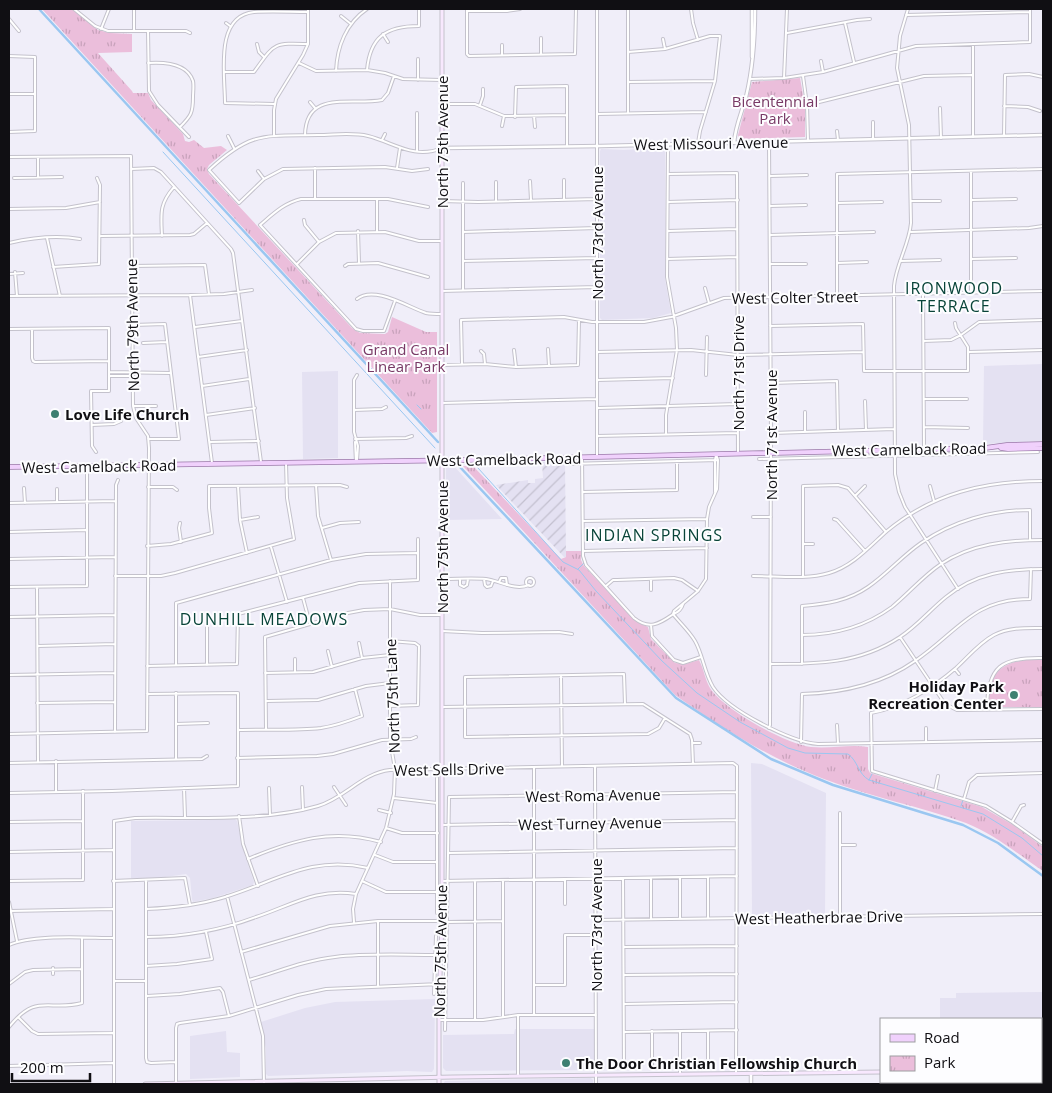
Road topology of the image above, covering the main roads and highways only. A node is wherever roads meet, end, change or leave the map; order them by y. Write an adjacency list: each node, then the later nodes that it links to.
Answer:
1 (442, 9): 5 (main road, North 75th Avenue)
2 (1043, 444): 3 (main road, West Camelback Road)
3 (999, 447): 4 (main road, West Camelback Road); 5 (main road, West Camelback Road)
4 (1043, 448)
5 (442, 461): 6 (main road, West Camelback Road); 8 (main road, North 75th Avenue)
6 (9, 467)
7 (880, 1072): 8 (main road)
8 (439, 1077): 10 (main road); 12 (main road, North 75th Avenue)
9 (176, 1083): 10 (main road); 11 (main road)
10 (264, 1083)
11 (145, 1084)
12 (439, 1084)

